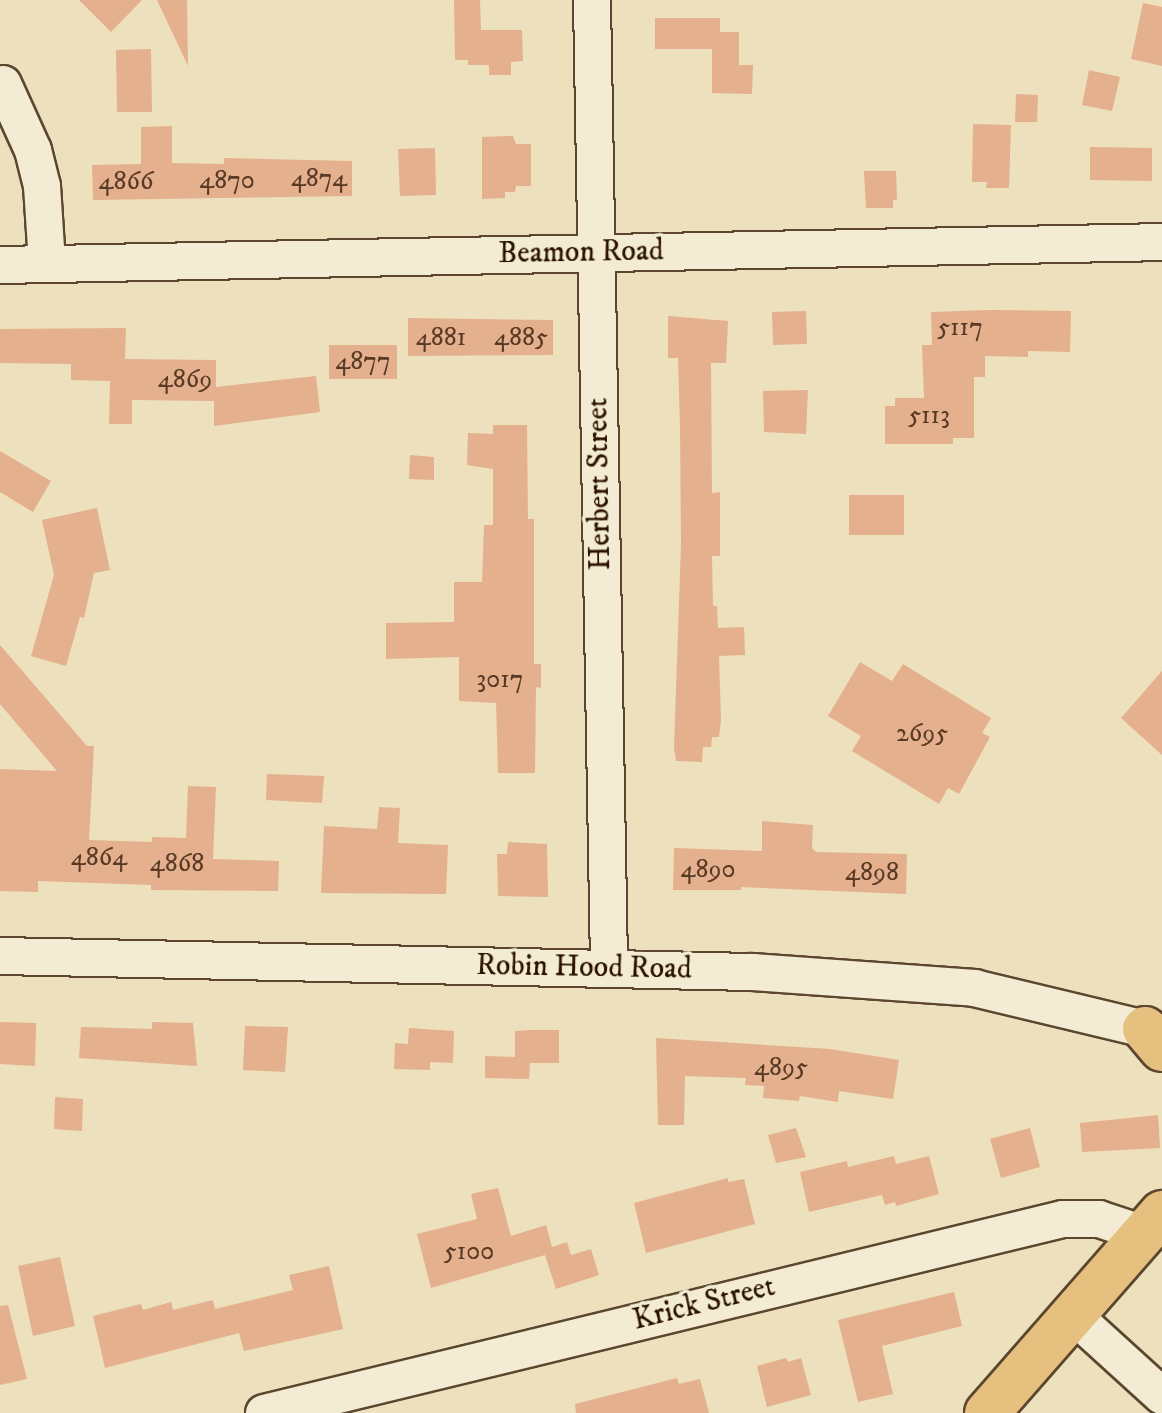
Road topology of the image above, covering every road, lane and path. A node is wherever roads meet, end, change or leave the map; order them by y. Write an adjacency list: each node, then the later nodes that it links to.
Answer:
1 (592, 0): 4 (street, Herbert Street)
2 (3, 84): 5 (street)
3 (1162, 242): 4 (street, Beamon Road)
4 (596, 253): 5 (street, Beamon Road); 8 (street, Herbert Street)
5 (47, 264): 6 (street, Beamon Road)
6 (0, 265)
7 (0, 956): 8 (street, Robin Hood Road)
8 (609, 968): 9 (street, Robin Hood Road)
9 (1156, 1037)
10 (1153, 1224): 11 (main road); 13 (street, Krick Street)
11 (1073, 1315): 12 (street); 14 (main road)
12 (1162, 1396)
13 (264, 1413)
14 (987, 1413)

